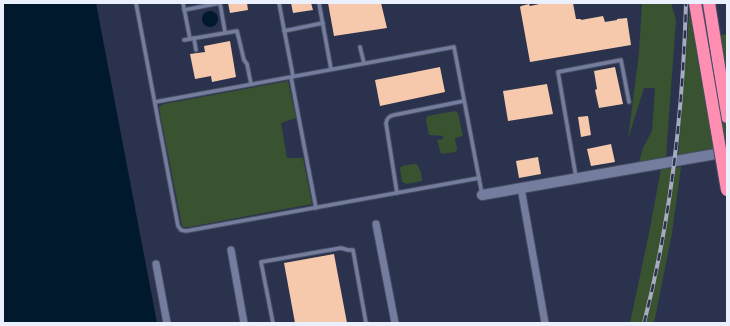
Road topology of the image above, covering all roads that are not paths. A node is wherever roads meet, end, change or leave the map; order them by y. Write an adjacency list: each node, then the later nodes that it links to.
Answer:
1 (136, 3): 23 (lane)
2 (183, 3): 9 (lane)
3 (279, 3): 11 (lane)
4 (319, 3): 10 (lane)
5 (695, 3): 30 (highway, bridge)
6 (709, 3): 25 (highway)
7 (226, 5): 8 (lane)
8 (221, 6): 9 (lane); 12 (lane)
9 (184, 10): 14 (lane)
10 (323, 23): 11 (lane); 19 (lane)
11 (284, 31): 20 (lane)
12 (225, 32): 13 (lane); 21 (lane)
13 (194, 38): 14 (lane); 17 (lane)
14 (190, 39): 15 (lane)
15 (184, 40)
16 (360, 47): 18 (lane)
17 (196, 50)
18 (364, 63): 19 (lane); 22 (lane)
19 (331, 69): 20 (lane)
20 (292, 76): 21 (lane); 33 (lane)
21 (251, 84): 23 (lane)
22 (464, 101): 27 (lane); 31 (lane)
23 (155, 102): 33 (lane)
24 (629, 102): 28 (lane)
25 (727, 117)
26 (727, 152): 28 (street)
27 (479, 178): 31 (lane); 32 (lane)
28 (576, 179): 29 (street)
29 (521, 188): 32 (street); 42 (street)
30 (727, 190)
31 (397, 193): 33 (lane)
32 (482, 195)
33 (316, 208)
34 (376, 224): 41 (street)
35 (231, 250): 38 (street)
36 (156, 264): 37 (street)
37 (167, 323)
38 (244, 323)
39 (273, 323): 40 (lane)
40 (366, 323)
41 (395, 323)
42 (545, 323)

